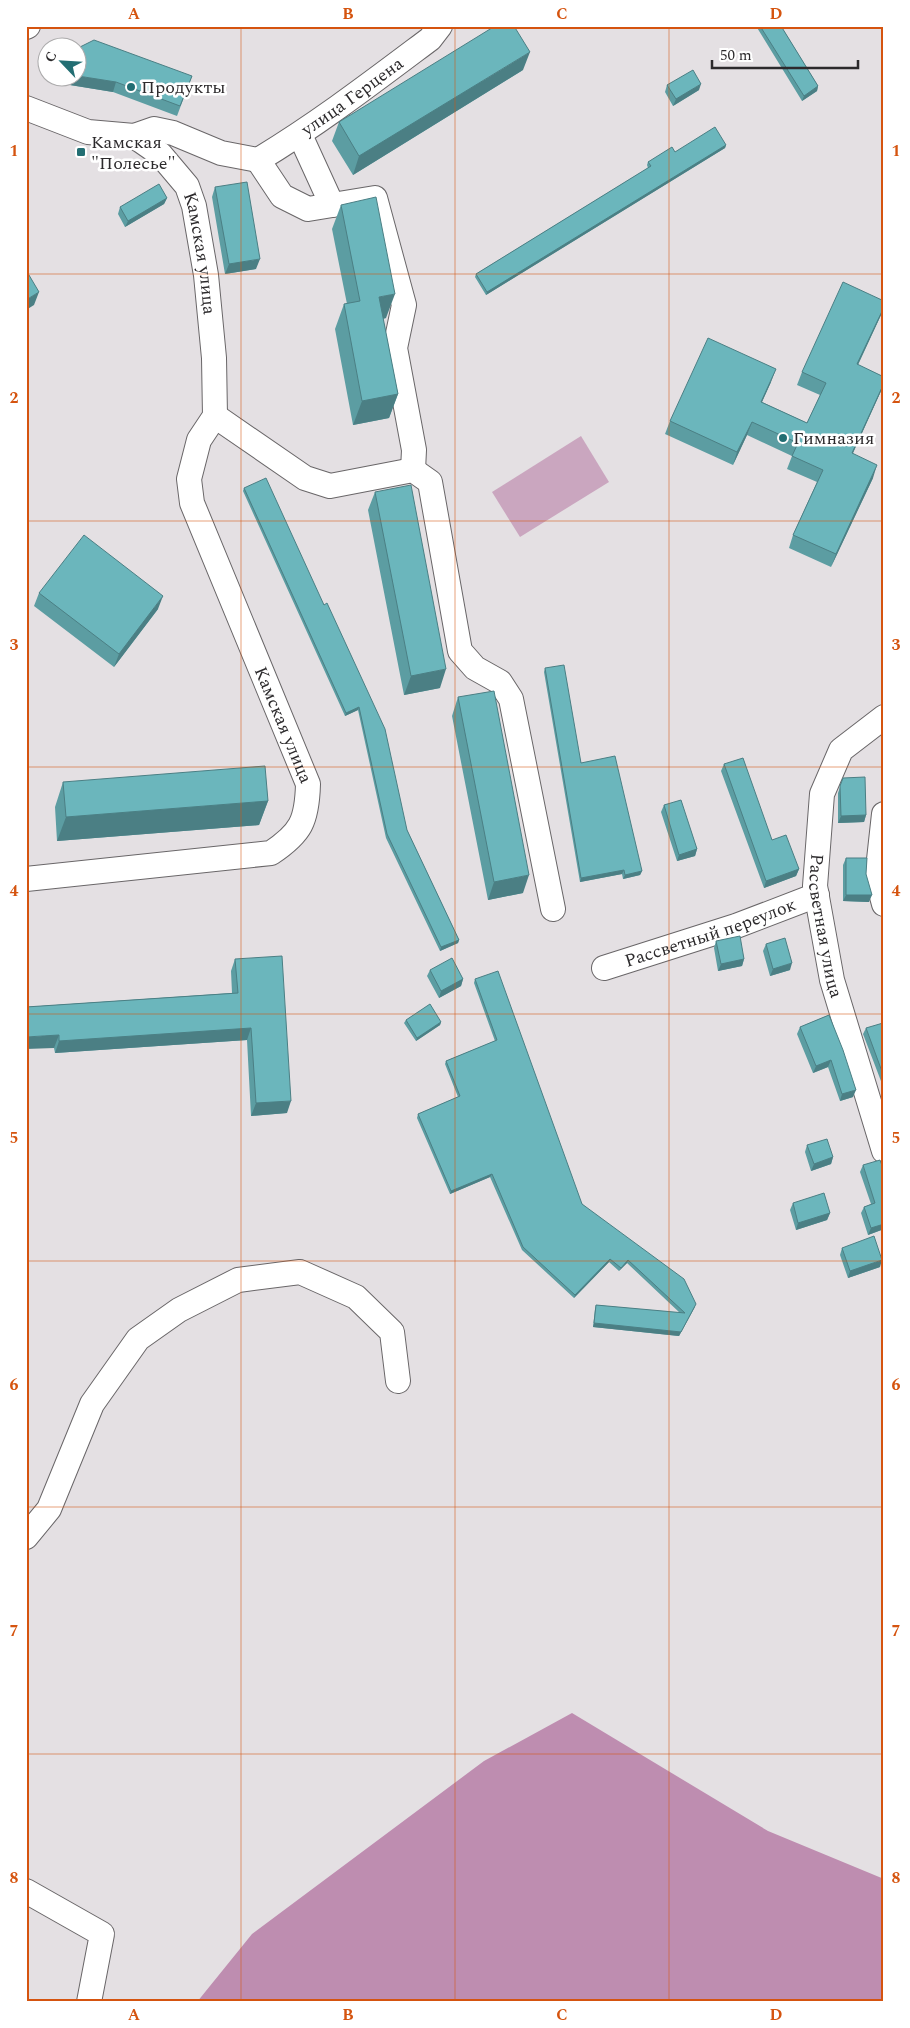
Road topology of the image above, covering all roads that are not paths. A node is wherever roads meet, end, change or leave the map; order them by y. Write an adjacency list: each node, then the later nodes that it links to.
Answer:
1 (440, 26): 3 (street, улица Герцена)
2 (29, 113): 4 (street, Камская улица)
3 (300, 135): 5 (street, улица Герцена); 6 (street)
4 (134, 136): 5 (street); 7 (street, Камская улица)
5 (258, 160): 6 (street)
6 (332, 205): 8 (street)
7 (215, 416): 8 (street); 11 (street, Камская улица)
8 (413, 470): 14 (street)
9 (881, 727): 12 (street, Рассветная улица)
10 (884, 814): 13 (street)
11 (26, 879)
12 (817, 895): 15 (street, Рассветный переулок); 16 (street, Рассветная улица)
13 (884, 904)
14 (553, 909)
15 (604, 968)
16 (884, 1151)
17 (398, 1381): 18 (street)
18 (26, 1538)
19 (26, 1891): 20 (street)
20 (89, 2002)

